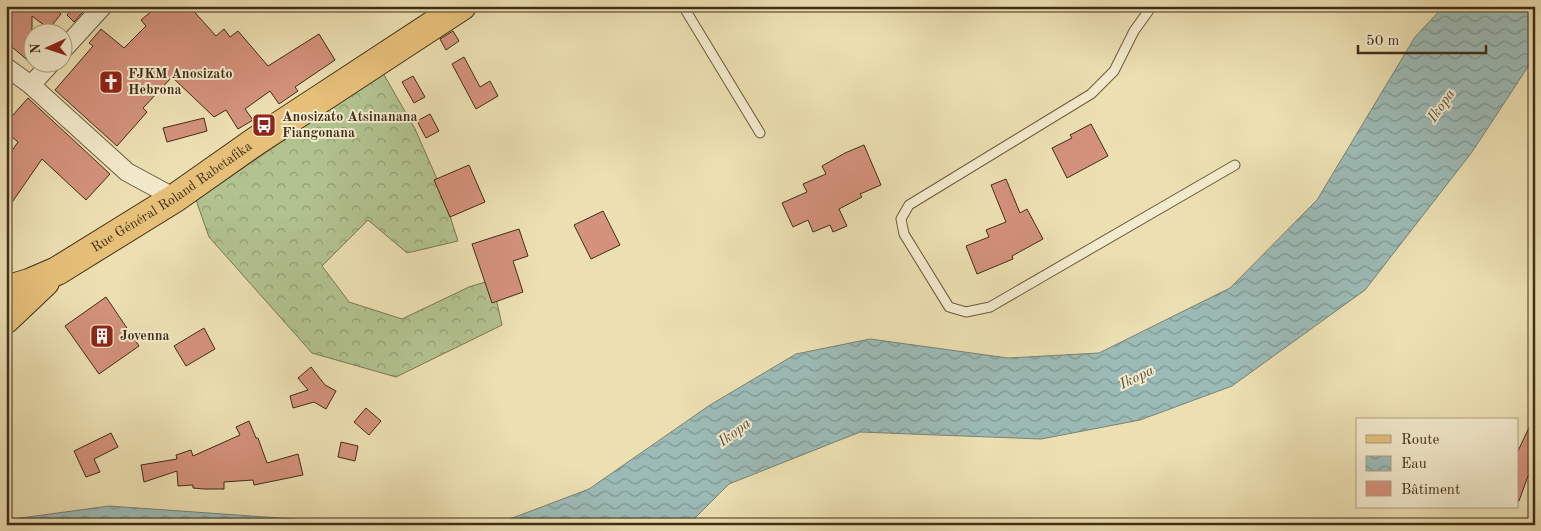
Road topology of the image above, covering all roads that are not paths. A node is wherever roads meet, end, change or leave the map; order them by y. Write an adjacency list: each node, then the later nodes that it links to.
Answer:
1 (103, 6): 5 (street)
2 (462, 6): 11 (main road, Rue Général Roland Rabetafika)
3 (683, 6): 9 (lane)
4 (1152, 6): 10 (lane)
5 (72, 40)
6 (6, 67): 8 (street)
7 (43, 72): 8 (street)
8 (31, 85): 11 (street)
9 (760, 133)
10 (1235, 165)
11 (176, 198): 12 (main road, Rue Général Roland Rabetafika)
12 (57, 271): 13 (main road); 14 (main road)
13 (6, 290)
14 (6, 319)

